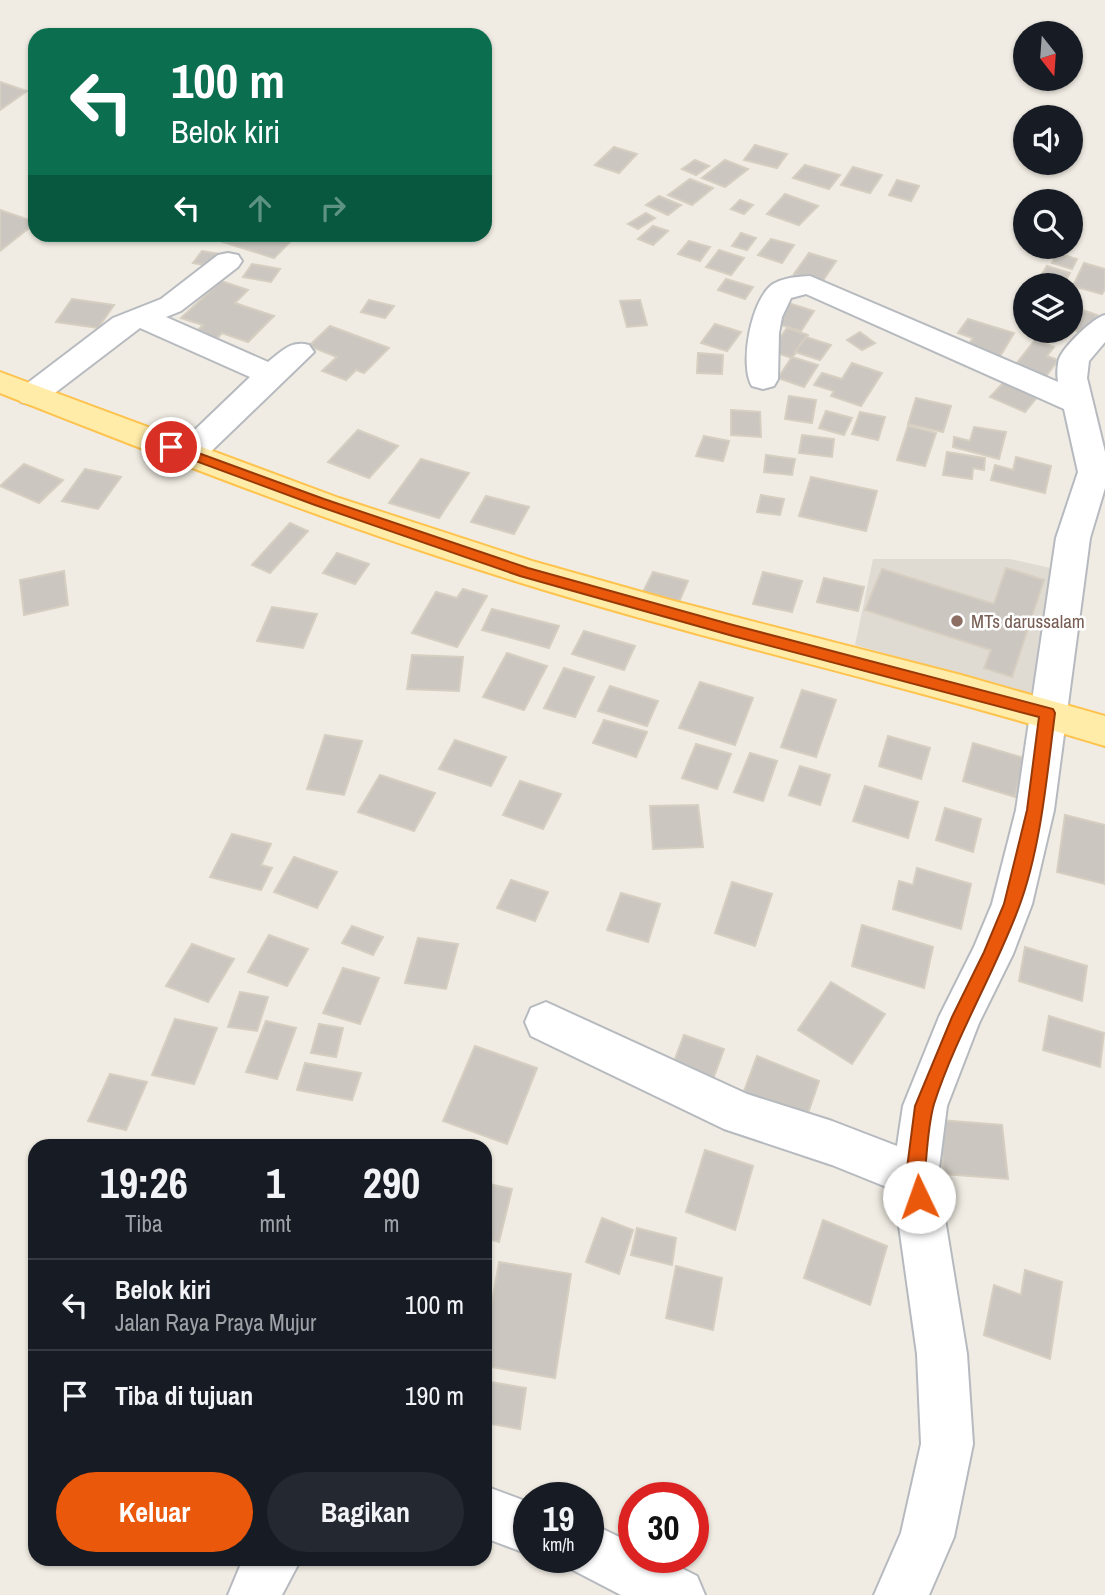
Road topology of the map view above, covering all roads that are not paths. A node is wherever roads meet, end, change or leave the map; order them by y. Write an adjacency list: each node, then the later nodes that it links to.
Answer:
1 (229, 261): 2 (street)
2 (139, 316): 5 (street); 8 (street)
3 (1105, 324): 9 (street)
4 (299, 352): 5 (street)
5 (272, 375): 10 (street)
6 (763, 379): 9 (street)
7 (0, 382): 8 (main road)
8 (32, 395): 10 (main road)
9 (1078, 402): 11 (street)
10 (189, 454): 11 (main road)
11 (1048, 713): 12 (main road); 14 (street)
12 (1105, 731)
13 (546, 1022): 14 (street)
14 (915, 1176): 19 (street)
15 (604, 1557): 18 (street)
16 (268, 1566): 17 (street)
17 (255, 1595)
18 (678, 1595)
19 (901, 1595)

